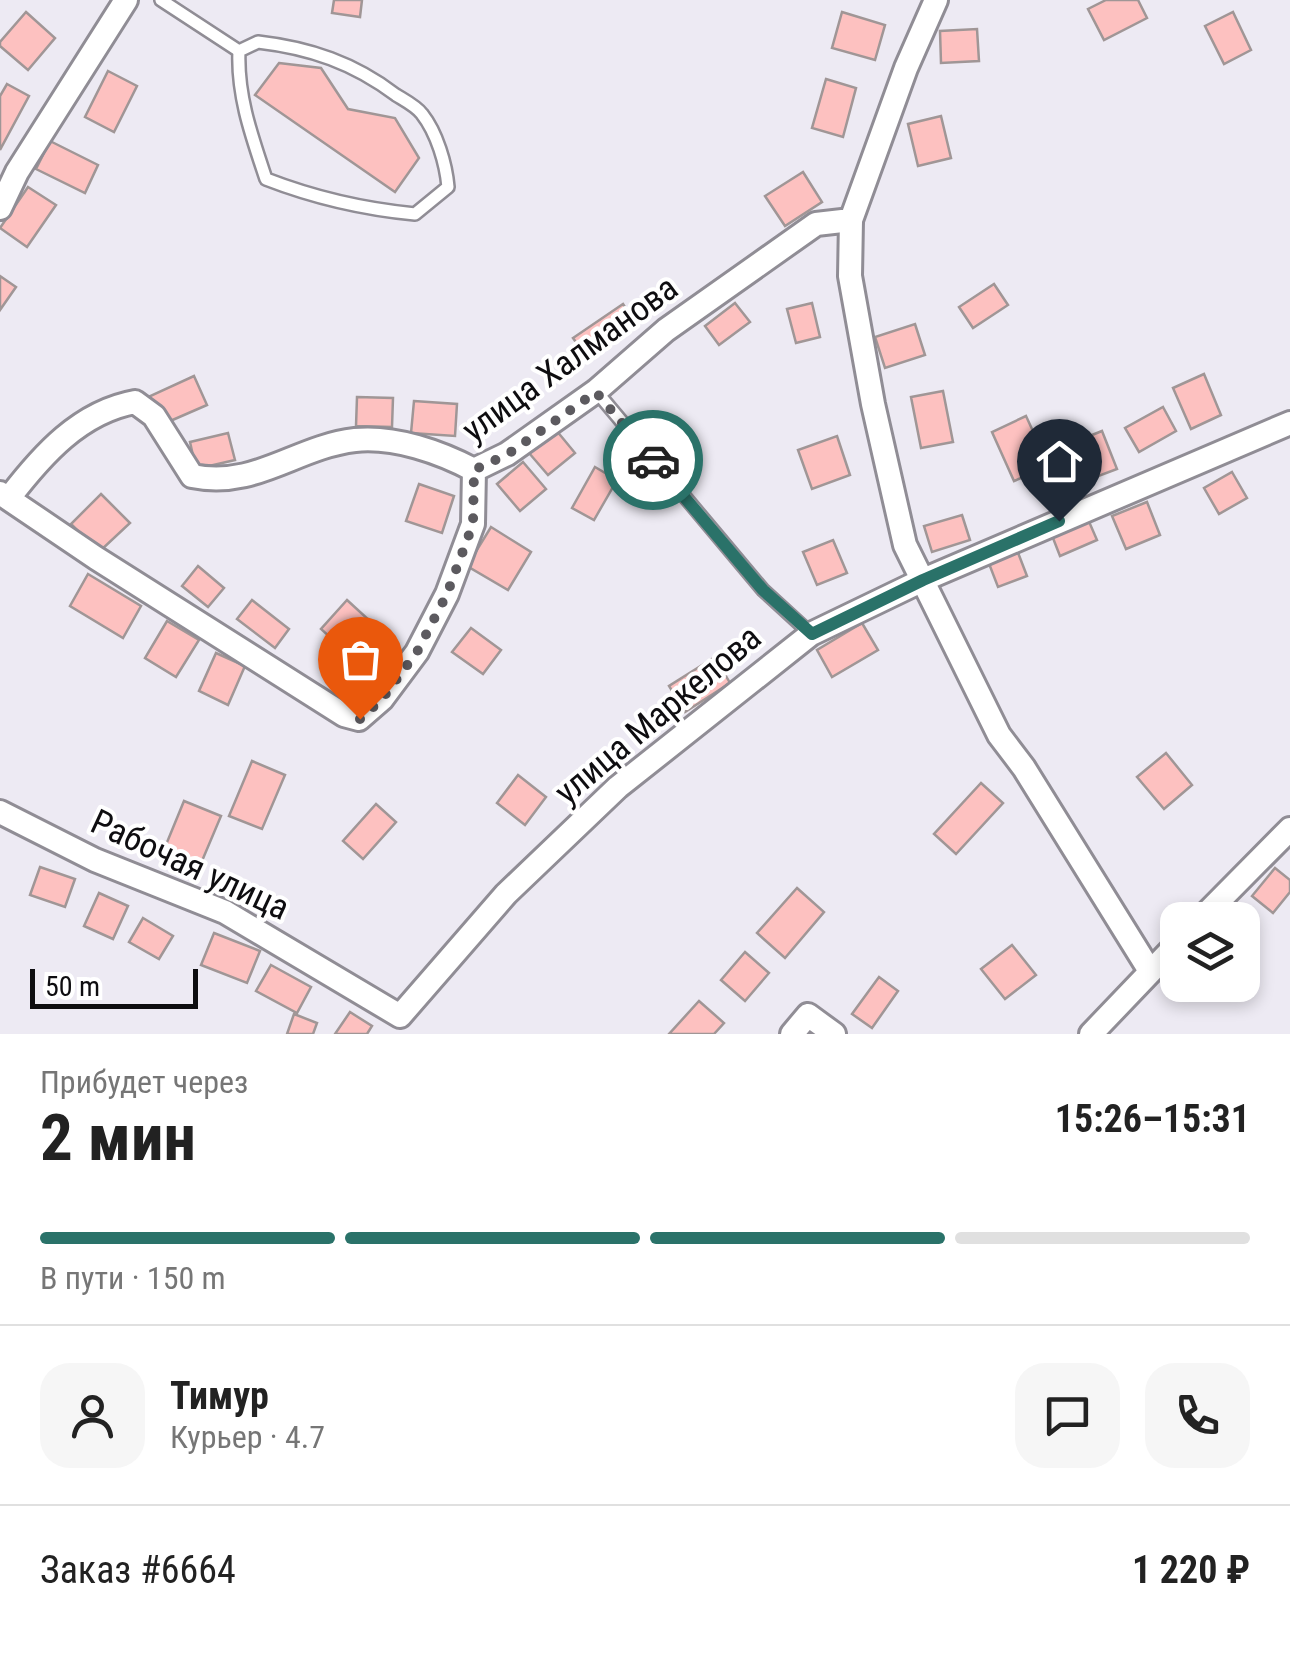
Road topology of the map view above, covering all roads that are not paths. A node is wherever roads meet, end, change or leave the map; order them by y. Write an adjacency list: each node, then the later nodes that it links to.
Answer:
1 (126, 0): 5 (street)
2 (161, 0): 4 (lane)
3 (936, 0): 6 (street)
4 (238, 51): 4 (lane)
5 (0, 208)
6 (851, 220): 7 (street, улица Халманова); 11 (street)
7 (596, 392): 9 (street, улица Халманова); 12 (lane)
8 (1290, 424): 11 (street, улица Маркелова)
9 (474, 470): 10 (street); 10 (street, улица Халманова)
10 (4, 495)
11 (923, 580): 12 (street, улица Маркелова); 17 (street)
12 (812, 634): 18 (street, улица Маркелова)
13 (0, 812): 18 (street, Рабочая улица)
14 (1290, 829): 15 (street)
15 (1218, 902)
16 (1160, 961): 17 (street)
17 (1150, 971): 21 (street)
18 (400, 1016)
19 (792, 1034): 20 (street)
20 (834, 1034)
21 (1091, 1034)

